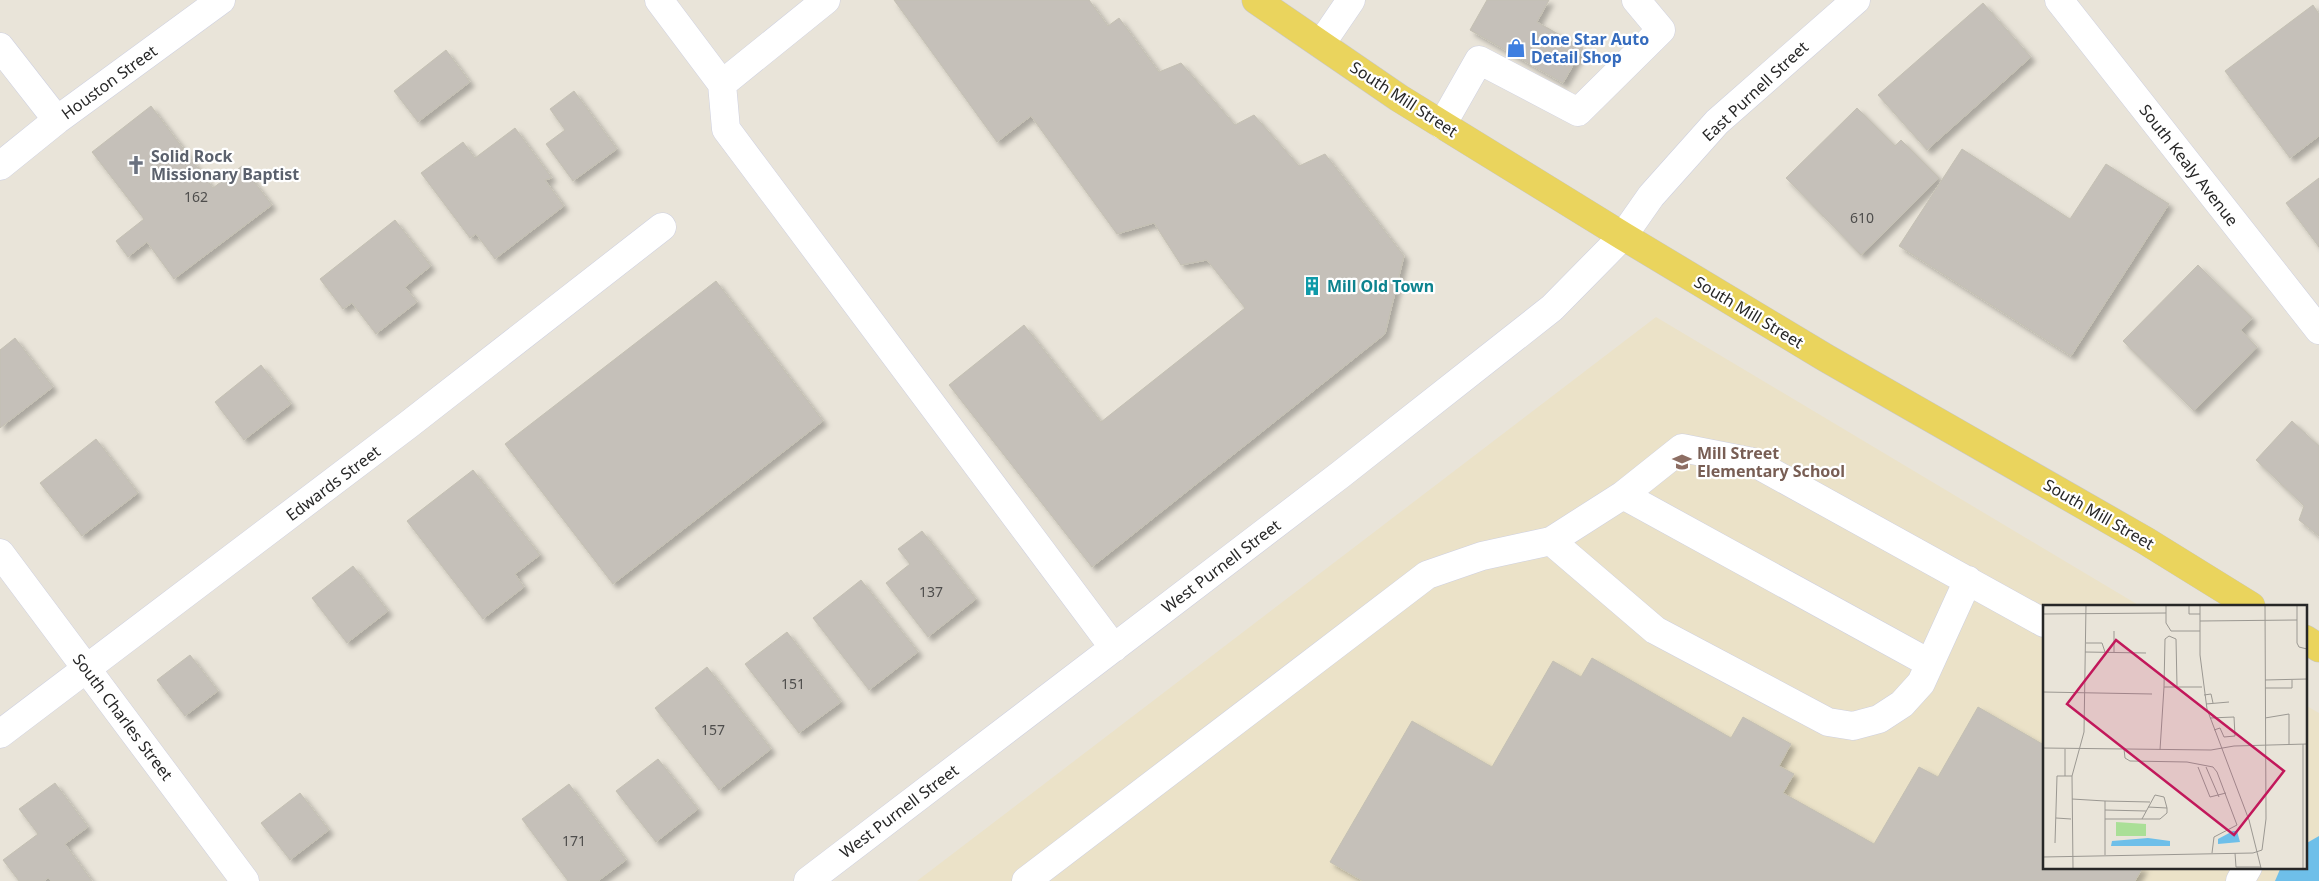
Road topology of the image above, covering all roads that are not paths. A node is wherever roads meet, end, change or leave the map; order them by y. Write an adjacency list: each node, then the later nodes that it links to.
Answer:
1 (221, 0): 12 (street, Houston Street)
2 (659, 0): 11 (street)
3 (826, 0): 11 (street)
4 (1256, 0): 9 (main road, South Mill Street)
5 (1351, 0): 9 (street)
6 (1636, 0): 13 (street)
7 (1856, 0): 16 (street, East Purnell Street)
8 (2059, 0): 17 (street, South Kealy Avenue)
9 (1321, 44): 13 (main road, South Mill Street)
10 (0, 47): 12 (street)
11 (722, 84): 25 (street)
12 (58, 120): 14 (street, Houston Street)
13 (1442, 125): 16 (main road, South Mill Street)
14 (0, 166)
15 (662, 227): 28 (street, Edwards Street)
16 (1623, 236): 22 (main road, South Mill Street); 25 (street, West Purnell Street)
17 (2319, 330)
18 (1623, 495): 19 (street); 21 (street); 27 (street)
19 (1551, 542): 27 (street); 33 (street)
20 (0, 553): 28 (street, South Charles Street)
21 (1968, 580): 23 (street); 27 (street)
22 (2249, 605)
23 (2043, 622)
24 (2306, 640): 26 (main road)
25 (1114, 648): 32 (street, West Purnell Street)
26 (2319, 648)
27 (1929, 663)
28 (88, 668): 29 (street, Edwards Street); 31 (street, South Charles Street)
29 (0, 734)
30 (2247, 868): 34 (street)
31 (246, 881)
32 (808, 881)
33 (1026, 881)
34 (2240, 881)

